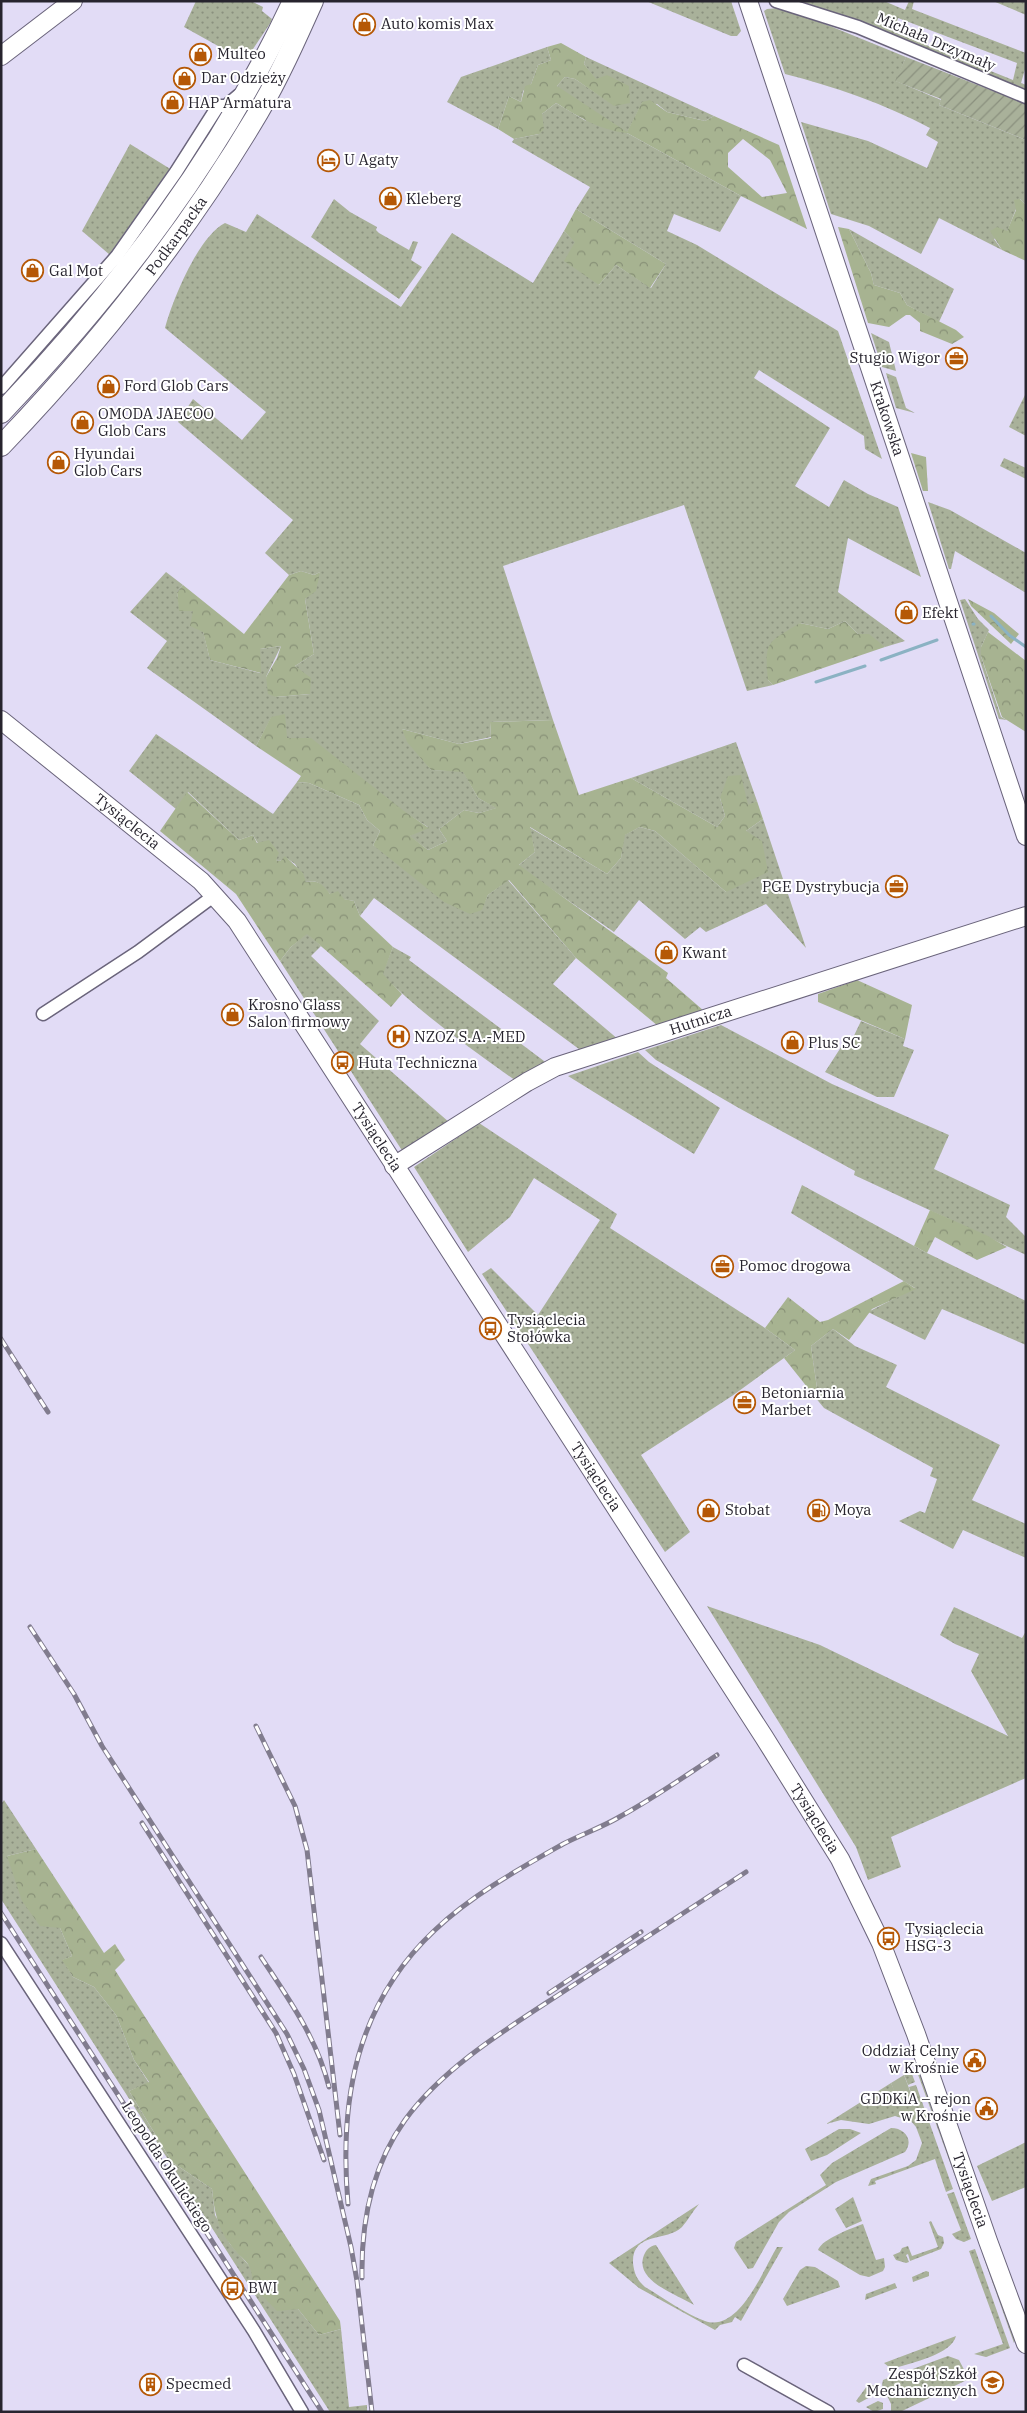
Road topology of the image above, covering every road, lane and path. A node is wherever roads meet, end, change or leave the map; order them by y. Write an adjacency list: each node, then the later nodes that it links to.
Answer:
1 (73, 1): 6 (street)
2 (293, 1): 8 (main road, Podkarpacka)
3 (313, 1): 11 (main road, Podkarpacka)
4 (748, 1): 13 (street, Krakowska)
5 (776, 1): 7 (street, Michała Drzymały)
6 (1, 56)
7 (1026, 97)
8 (218, 122): 9 (street); 10 (main road, Podkarpacka)
9 (1, 388)
10 (1, 413)
11 (1, 446)
12 (1, 720): 14 (street, Tysiąclecia)
13 (1026, 836)
14 (215, 895): 16 (street); 17 (street, Tysiąclecia)
15 (1026, 916): 17 (street, Hutnicza)
16 (43, 1014)
17 (394, 1166): 19 (street, Tysiąclecia)
18 (1, 1942): 21 (street, Leopolda Okulickiego)
19 (1026, 2344)
20 (744, 2365): 22 (street)
21 (302, 2412)
22 (828, 2412)

